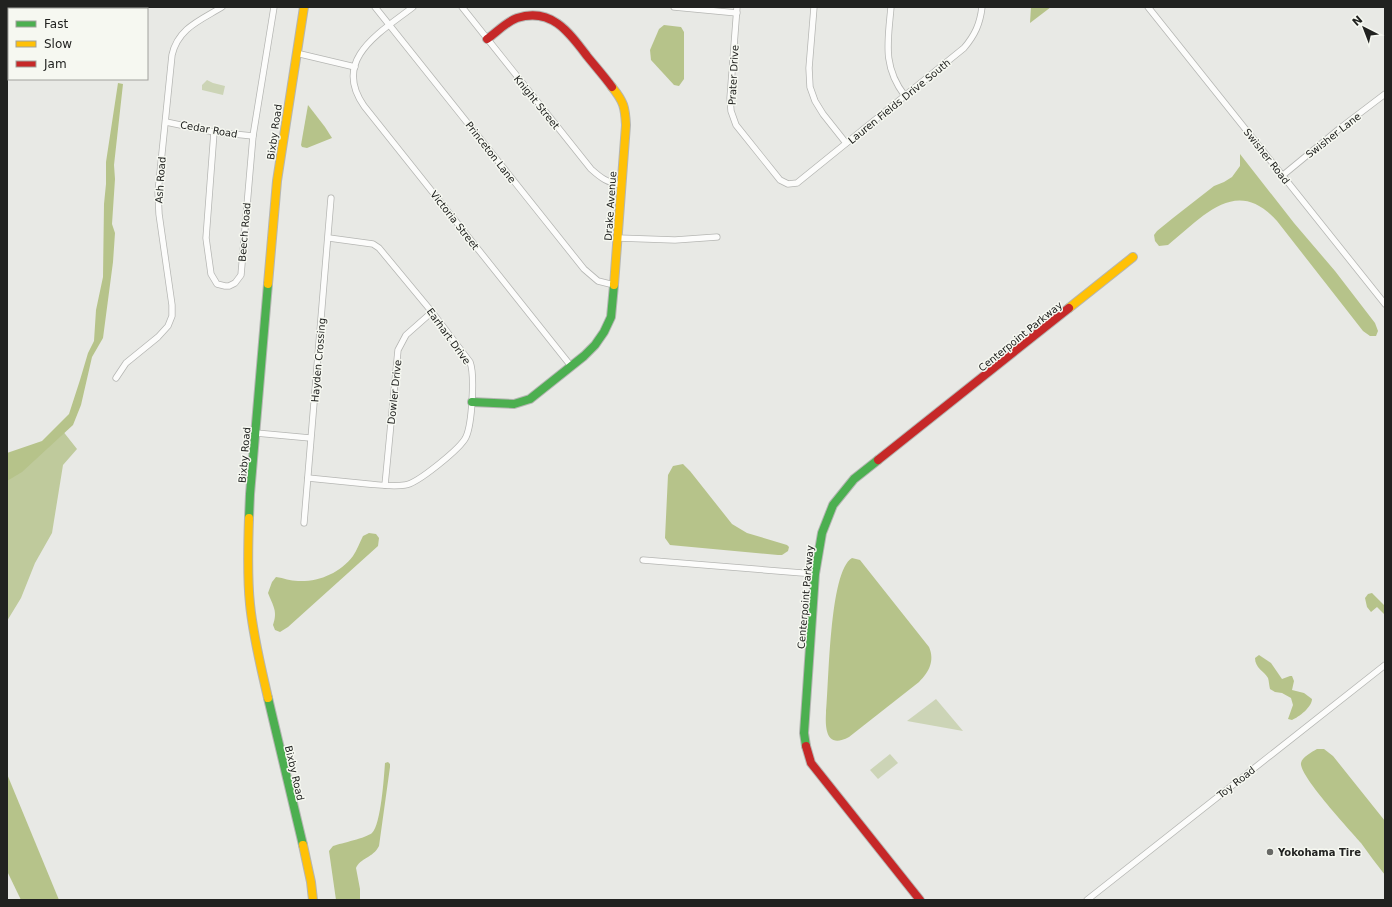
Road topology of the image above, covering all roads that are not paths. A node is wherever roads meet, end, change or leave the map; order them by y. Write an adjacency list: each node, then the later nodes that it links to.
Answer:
1 (222, 7): 20 (street, Ash Road)
2 (274, 7): 22 (street, Beech Road)
3 (304, 7): 16 (street, Bixby Road)
4 (375, 7): 14 (street, Princeton Lane)
5 (413, 7): 14 (street)
6 (462, 7): 15 (street, Knight Street)
7 (674, 7): 13 (street)
8 (737, 7): 13 (street, Prater Drive)
9 (814, 7): 23 (street)
10 (890, 7): 19 (street)
11 (982, 7): 19 (street, Lauren Fields Drive South)
12 (1148, 7): 24 (street, Swisher Road)
13 (737, 14): 25 (street, Prater Drive)
14 (390, 25): 17 (street); 32 (street, Princeton Lane)
15 (487, 39): 26 (street, Knight Street); 26 (street, Drake Avenue)
16 (296, 53): 17 (street); 38 (street, Bixby Road)
17 (355, 67): 35 (street, Victoria Street)
18 (1385, 94): 24 (street, Swisher Lane)
19 (905, 96): 23 (street, Lauren Fields Drive South)
20 (166, 122): 21 (street, Cedar Road); 36 (street, Ash Road)
21 (214, 132): 22 (street, Cedar Road); 22 (street, Beech Road)
22 (253, 136)
23 (846, 143): 25 (street, Lauren Fields Drive South)
24 (1282, 176): 33 (street, Swisher Road)
25 (796, 183)
26 (621, 185): 30 (street, Drake Avenue)
27 (331, 198): 29 (street, Hayden Crossing)
28 (717, 237): 30 (street)
29 (329, 238): 34 (street, Earhart Drive); 39 (street, Hayden Crossing)
30 (618, 238): 32 (street, Drake Avenue)
31 (1133, 258): 44 (street, Centerpoint Parkway)
32 (614, 286): 35 (street, Drake Avenue)
33 (1385, 304)
34 (432, 312): 37 (street, Earhart Drive); 41 (street, Dowler Drive)
35 (571, 366): 37 (street, Drake Avenue)
36 (116, 378)
37 (472, 402): 41 (street, Earhart Drive)
38 (256, 433): 39 (street); 46 (street, Bixby Road)
39 (310, 438): 40 (street, Hayden Crossing)
40 (308, 478): 41 (street, Earhart Drive); 42 (street, Hayden Crossing)
41 (385, 485)
42 (304, 523)
43 (643, 560): 44 (street)
44 (816, 574): 47 (street, Centerpoint Parkway)
45 (1385, 665): 48 (street, Toy Road)
46 (313, 900)
47 (920, 900)
48 (1087, 900)

